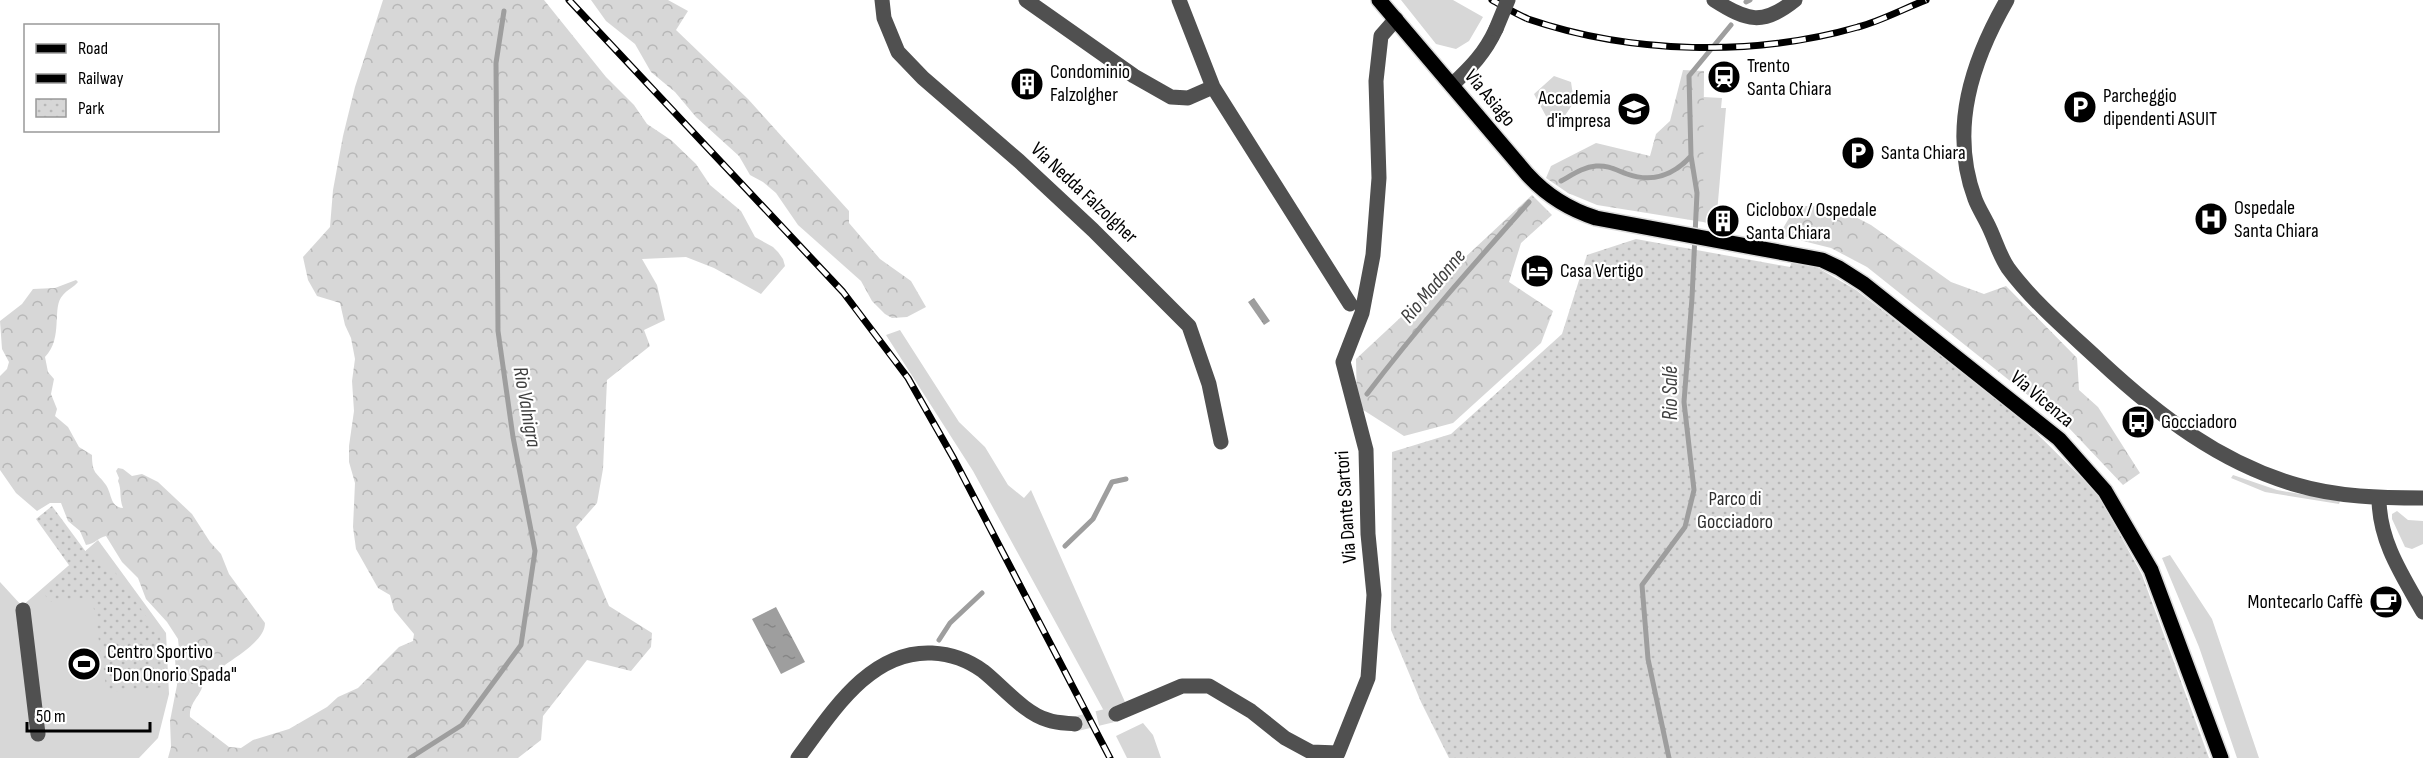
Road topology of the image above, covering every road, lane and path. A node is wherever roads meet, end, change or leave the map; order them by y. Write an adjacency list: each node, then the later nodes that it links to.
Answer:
1 (882, 0): 14 (street, Via Nedda Falzolgher)
2 (1026, 0): 11 (street)
3 (1179, 0): 11 (street)
4 (1380, 0): 9 (main road, Via Asiago)
5 (1508, 0): 10 (street, bridge)
6 (1714, 0): 7 (street)
7 (1795, 0)
8 (2007, 0): 15 (street)
9 (1396, 19): 10 (main road, Via Asiago); 19 (street, Via Dante Sartori)
10 (1452, 85): 12 (main road, Via Asiago)
11 (1213, 87): 13 (street)
12 (1683, 234): 23 (main road, Via Vicenza)
13 (1350, 304)
14 (1221, 442)
15 (2379, 498): 16 (street); 18 (street)
16 (2423, 498)
17 (23, 610): 21 (street)
18 (2423, 612)
19 (1116, 714)
20 (1075, 724): 22 (street)
21 (38, 734)
22 (798, 758)
23 (2221, 758)

